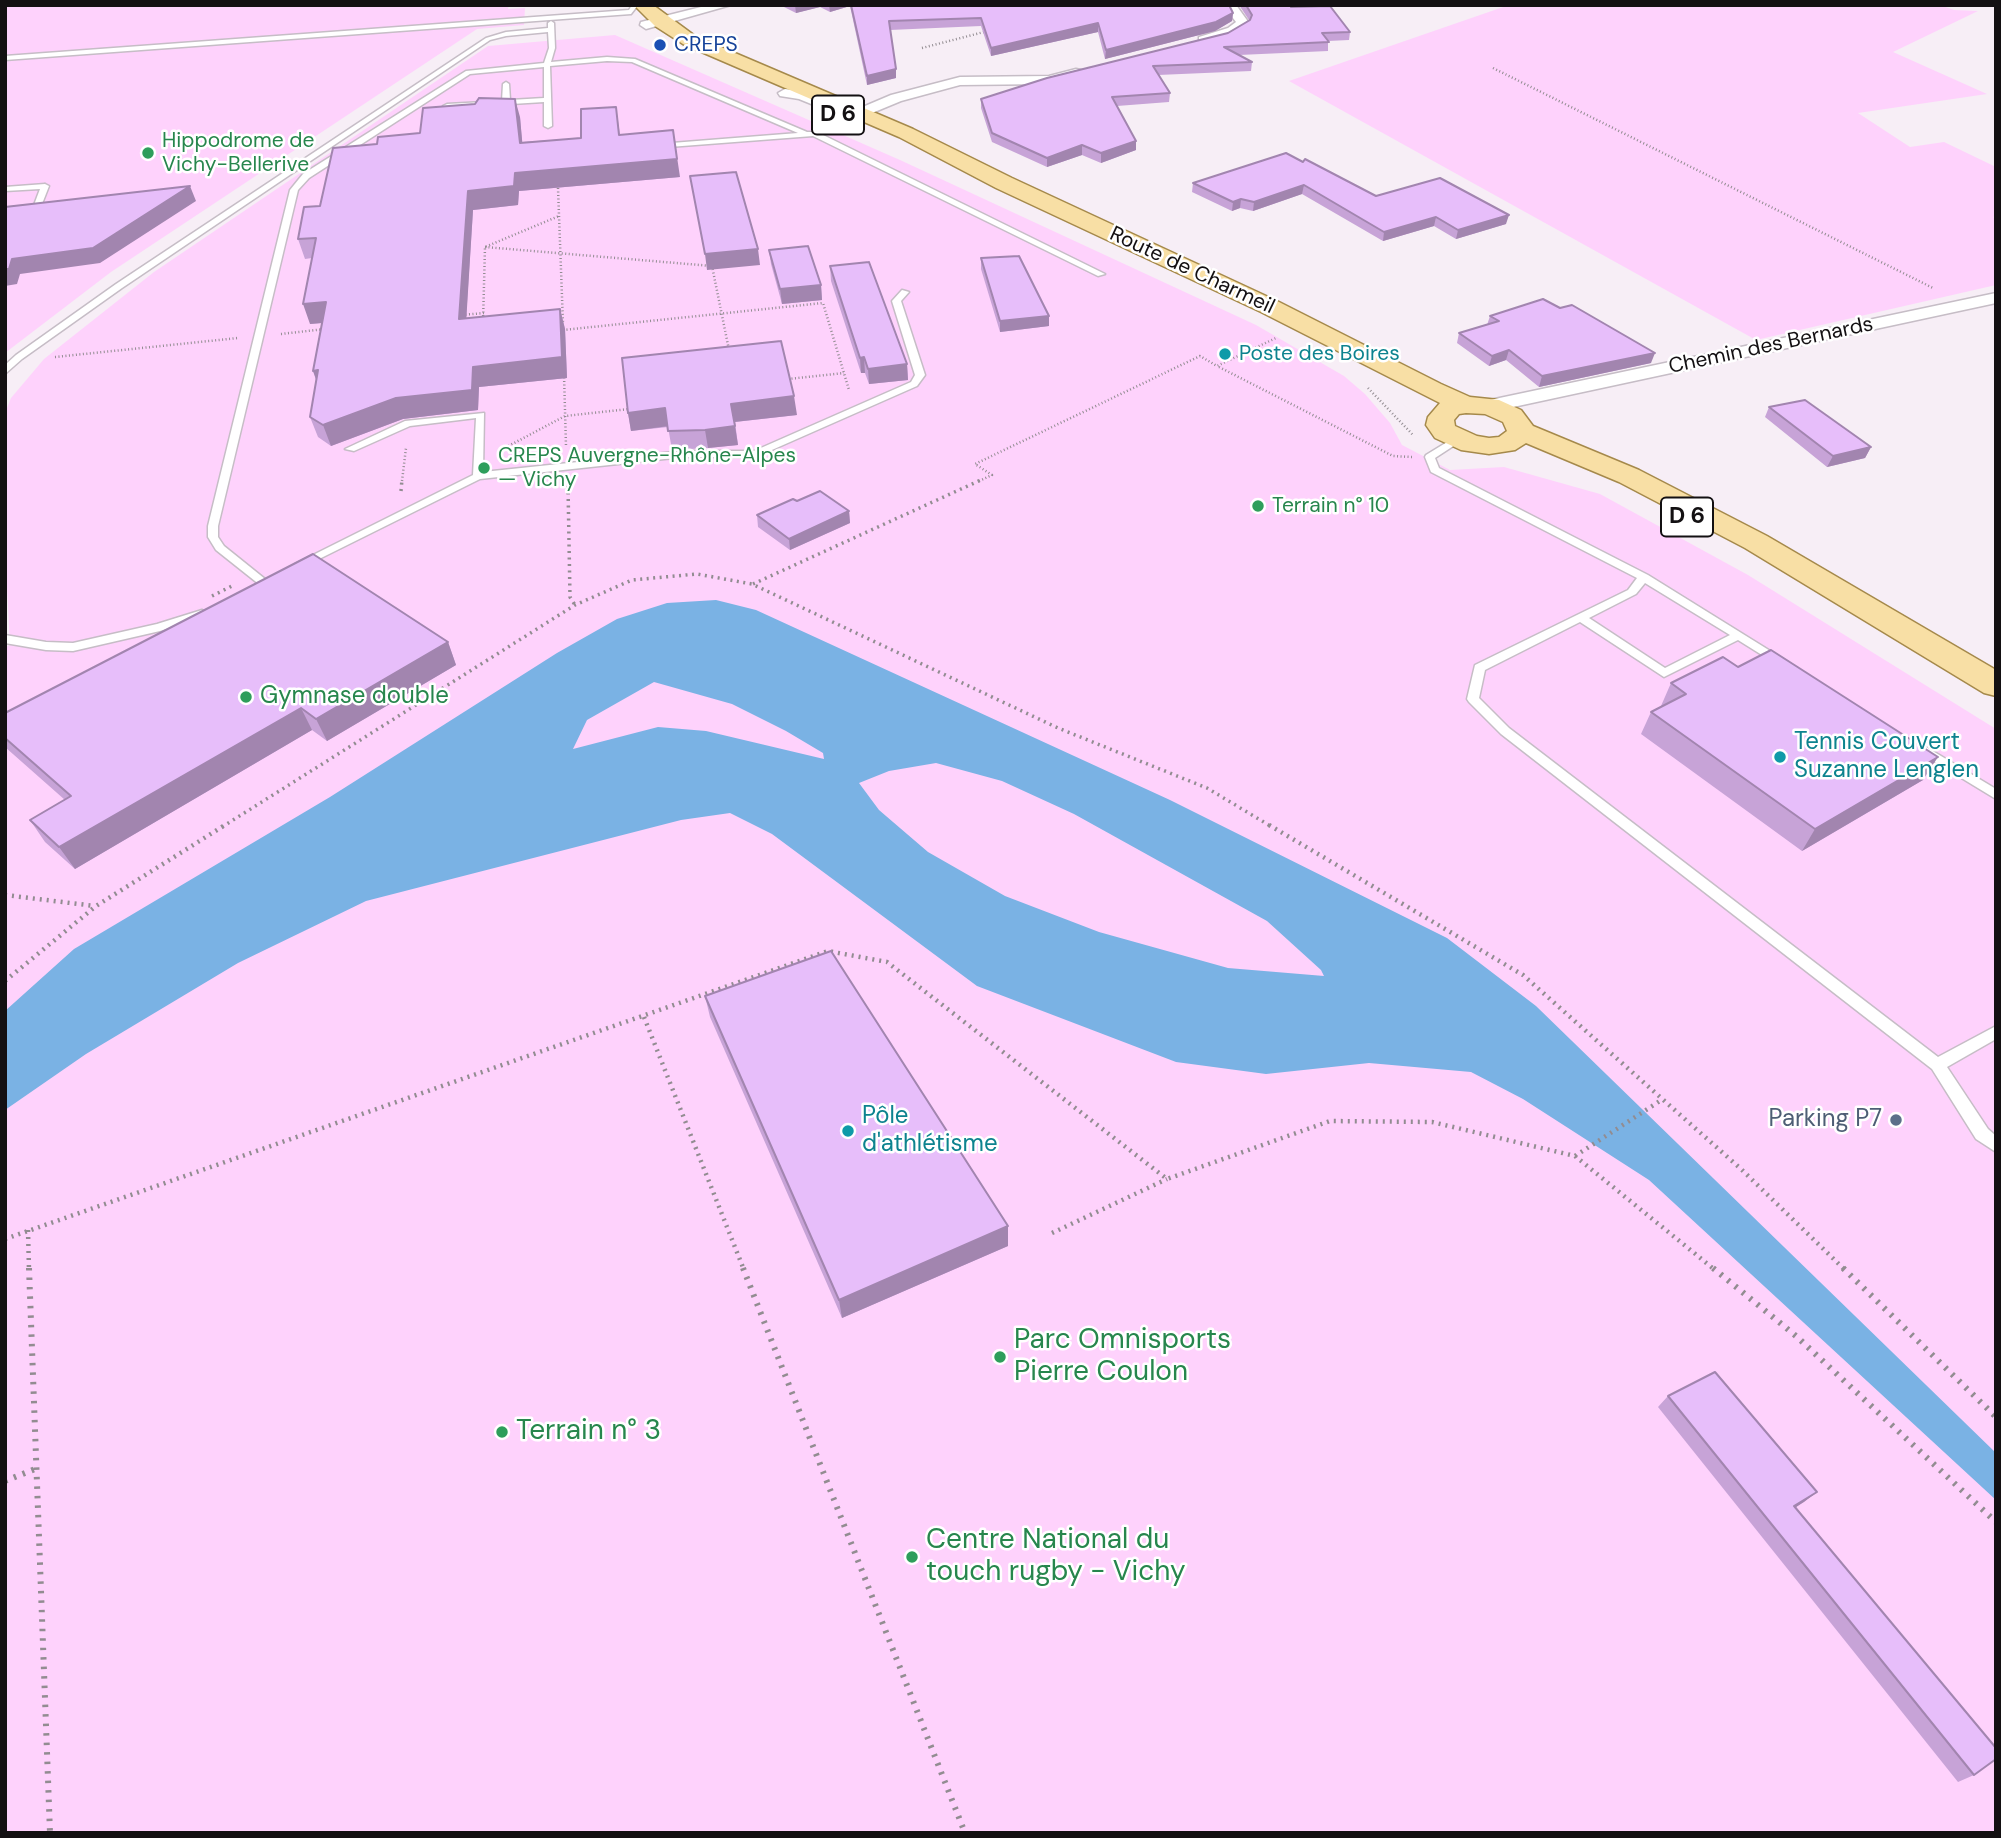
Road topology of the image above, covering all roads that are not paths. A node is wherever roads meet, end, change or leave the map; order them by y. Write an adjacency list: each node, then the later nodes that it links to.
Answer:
1 (726, 5): 6 (street)
2 (1229, 5): 8 (street)
3 (631, 6): 4 (lane); 5 (lane); 6 (main road, Route de Charmeil / D 6)
4 (585, 7): 5 (lane)
5 (550, 15): 7 (lane); 9 (lane); 10 (lane)
6 (653, 24): 18 (main road, Route de Charmeil / D 6); 18 (main road, Route de Charmeil / D 6)
7 (551, 30): 11 (lane); 28 (lane)
8 (1194, 43)
9 (5, 50)
10 (5, 58)
11 (547, 65): 15 (lane); 20 (lane); 37 (lane)
12 (1089, 70): 14 (street)
13 (506, 84): 16 (lane)
14 (896, 98): 18 (street); 18 (street)
15 (548, 100): 16 (lane); 19 (lane)
16 (506, 102): 17 (lane)
17 (447, 106)
18 (846, 112): 27 (main road, Route de Charmeil / D 6)
19 (548, 126)
20 (804, 133): 21 (lane); 24 (lane)
21 (653, 146)
22 (5, 189): 23 (lane)
23 (5, 210)
24 (1101, 274)
25 (905, 292): 33 (lane)
26 (1996, 298): 30 (street, Chemin des Bernards)
27 (1379, 362): 29 (main road, Route de Charmeil / D 6); 30 (main road, Route de Charmeil / D 6)
28 (5, 371)
29 (1441, 418): 30 (main road); 31 (main road, Route de Charmeil)
30 (1499, 420): 31 (main road); 44 (main road, Route de Charmeil / D 6)
31 (1457, 439): 36 (lane)
32 (351, 449): 33 (lane)
33 (478, 476): 34 (lane)
34 (287, 571)
35 (275, 577): 37 (lane)
36 (1644, 577): 40 (lane); 41 (lane)
37 (264, 583): 38 (lane)
38 (252, 589)
39 (207, 611): 42 (lane)
40 (1581, 618): 41 (lane); 48 (lane)
41 (1739, 635): 43 (lane)
42 (5, 639)
43 (1797, 671)
44 (1996, 685)
45 (1914, 744): 46 (lane)
46 (1996, 795)
47 (1996, 1032): 48 (lane)
48 (1937, 1065): 49 (lane)
49 (1996, 1145)

